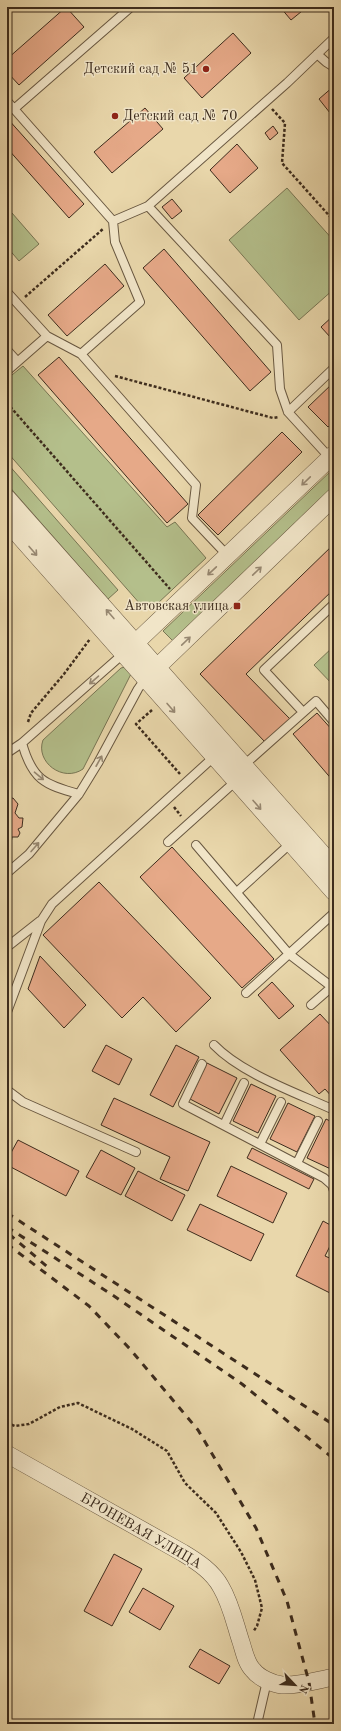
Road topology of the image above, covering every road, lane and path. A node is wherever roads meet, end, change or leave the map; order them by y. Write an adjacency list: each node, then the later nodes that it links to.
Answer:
1 (131, 7): 7 (lane)
2 (334, 38): 3 (lane)
3 (317, 54): 4 (lane); 8 (lane)
4 (334, 66)
5 (7, 100): 7 (lane)
6 (268, 103): 10 (path)
7 (14, 109): 9 (lane)
8 (148, 206): 9 (lane); 21 (lane)
9 (113, 221): 12 (path); 15 (lane)
10 (334, 221)
11 (7, 292): 12 (lane)
12 (17, 304): 13 (lane)
13 (47, 336): 15 (lane); 16 (lane)
14 (7, 350): 16 (lane)
15 (81, 354): 19 (lane)
16 (17, 362): 18 (lane)
17 (334, 368): 21 (lane)
18 (8, 370): 20 (path)
19 (94, 370): 21 (path); 27 (lane)
20 (7, 404): 22 (path); 28 (path)
21 (288, 412): 23 (lane)
22 (7, 429)
23 (332, 456): 27 (street, one-way to 27)
24 (7, 498): 31 (street, one-way to 24)
25 (334, 499): 32 (street, one-way to 25)
26 (7, 522): 31 (street, one-way to 31)
27 (228, 556): 31 (street, one-way to 31)
28 (173, 593)
29 (334, 604): 34 (lane)
30 (91, 634): 36 (path)
31 (130, 648): 32 (street); 37 (lane, one-way to 37)
32 (151, 673): 38 (street); 42 (lane, one-way to 32)
33 (157, 706): 41 (path)
34 (303, 712): 35 (lane); 40 (lane)
35 (334, 722)
36 (26, 726)
37 (22, 743): 39 (lane); 42 (lane, one-way to 42)
38 (220, 751): 40 (street); 41 (lane)
39 (7, 753)
40 (239, 773): 45 (street); 46 (lane)
41 (187, 782): 53 (lane)
42 (79, 794): 49 (lane, one-way to 42)
43 (175, 809): 44 (path)
44 (182, 817)
45 (297, 838): 48 (street); 50 (lane); 51 (street)
46 (168, 842)
47 (196, 845): 50 (lane)
48 (334, 867)
49 (7, 873)
50 (237, 892): 55 (lane)
51 (334, 892)
52 (334, 913): 55 (lane)
53 (40, 921): 54 (lane); 59 (lane)
54 (7, 947)
55 (289, 954): 56 (lane); 57 (lane)
56 (333, 986): 58 (lane)
57 (246, 993)
58 (312, 1005)
59 (7, 1012)
60 (214, 1045): 65 (lane)
61 (202, 1064): 67 (lane)
62 (244, 1083): 67 (lane)
63 (7, 1090): 69 (lane)
64 (281, 1102): 68 (lane)
65 (334, 1110)
66 (318, 1121): 70 (lane)
67 (224, 1125): 68 (lane)
68 (260, 1144): 70 (lane)
69 (136, 1152)
70 (297, 1163): 71 (lane)
71 (333, 1186)
72 (7, 1423): 74 (path)
73 (7, 1454): 74 (street, БРОНЕВАЯ УЛИЦА)
74 (242, 1647): 76 (street, БРОНЕВАЯ УЛИЦА)
75 (334, 1677): 76 (street, БРОНЕВАЯ УЛИЦА)
76 (267, 1681): 77 (lane)
77 (257, 1724)

